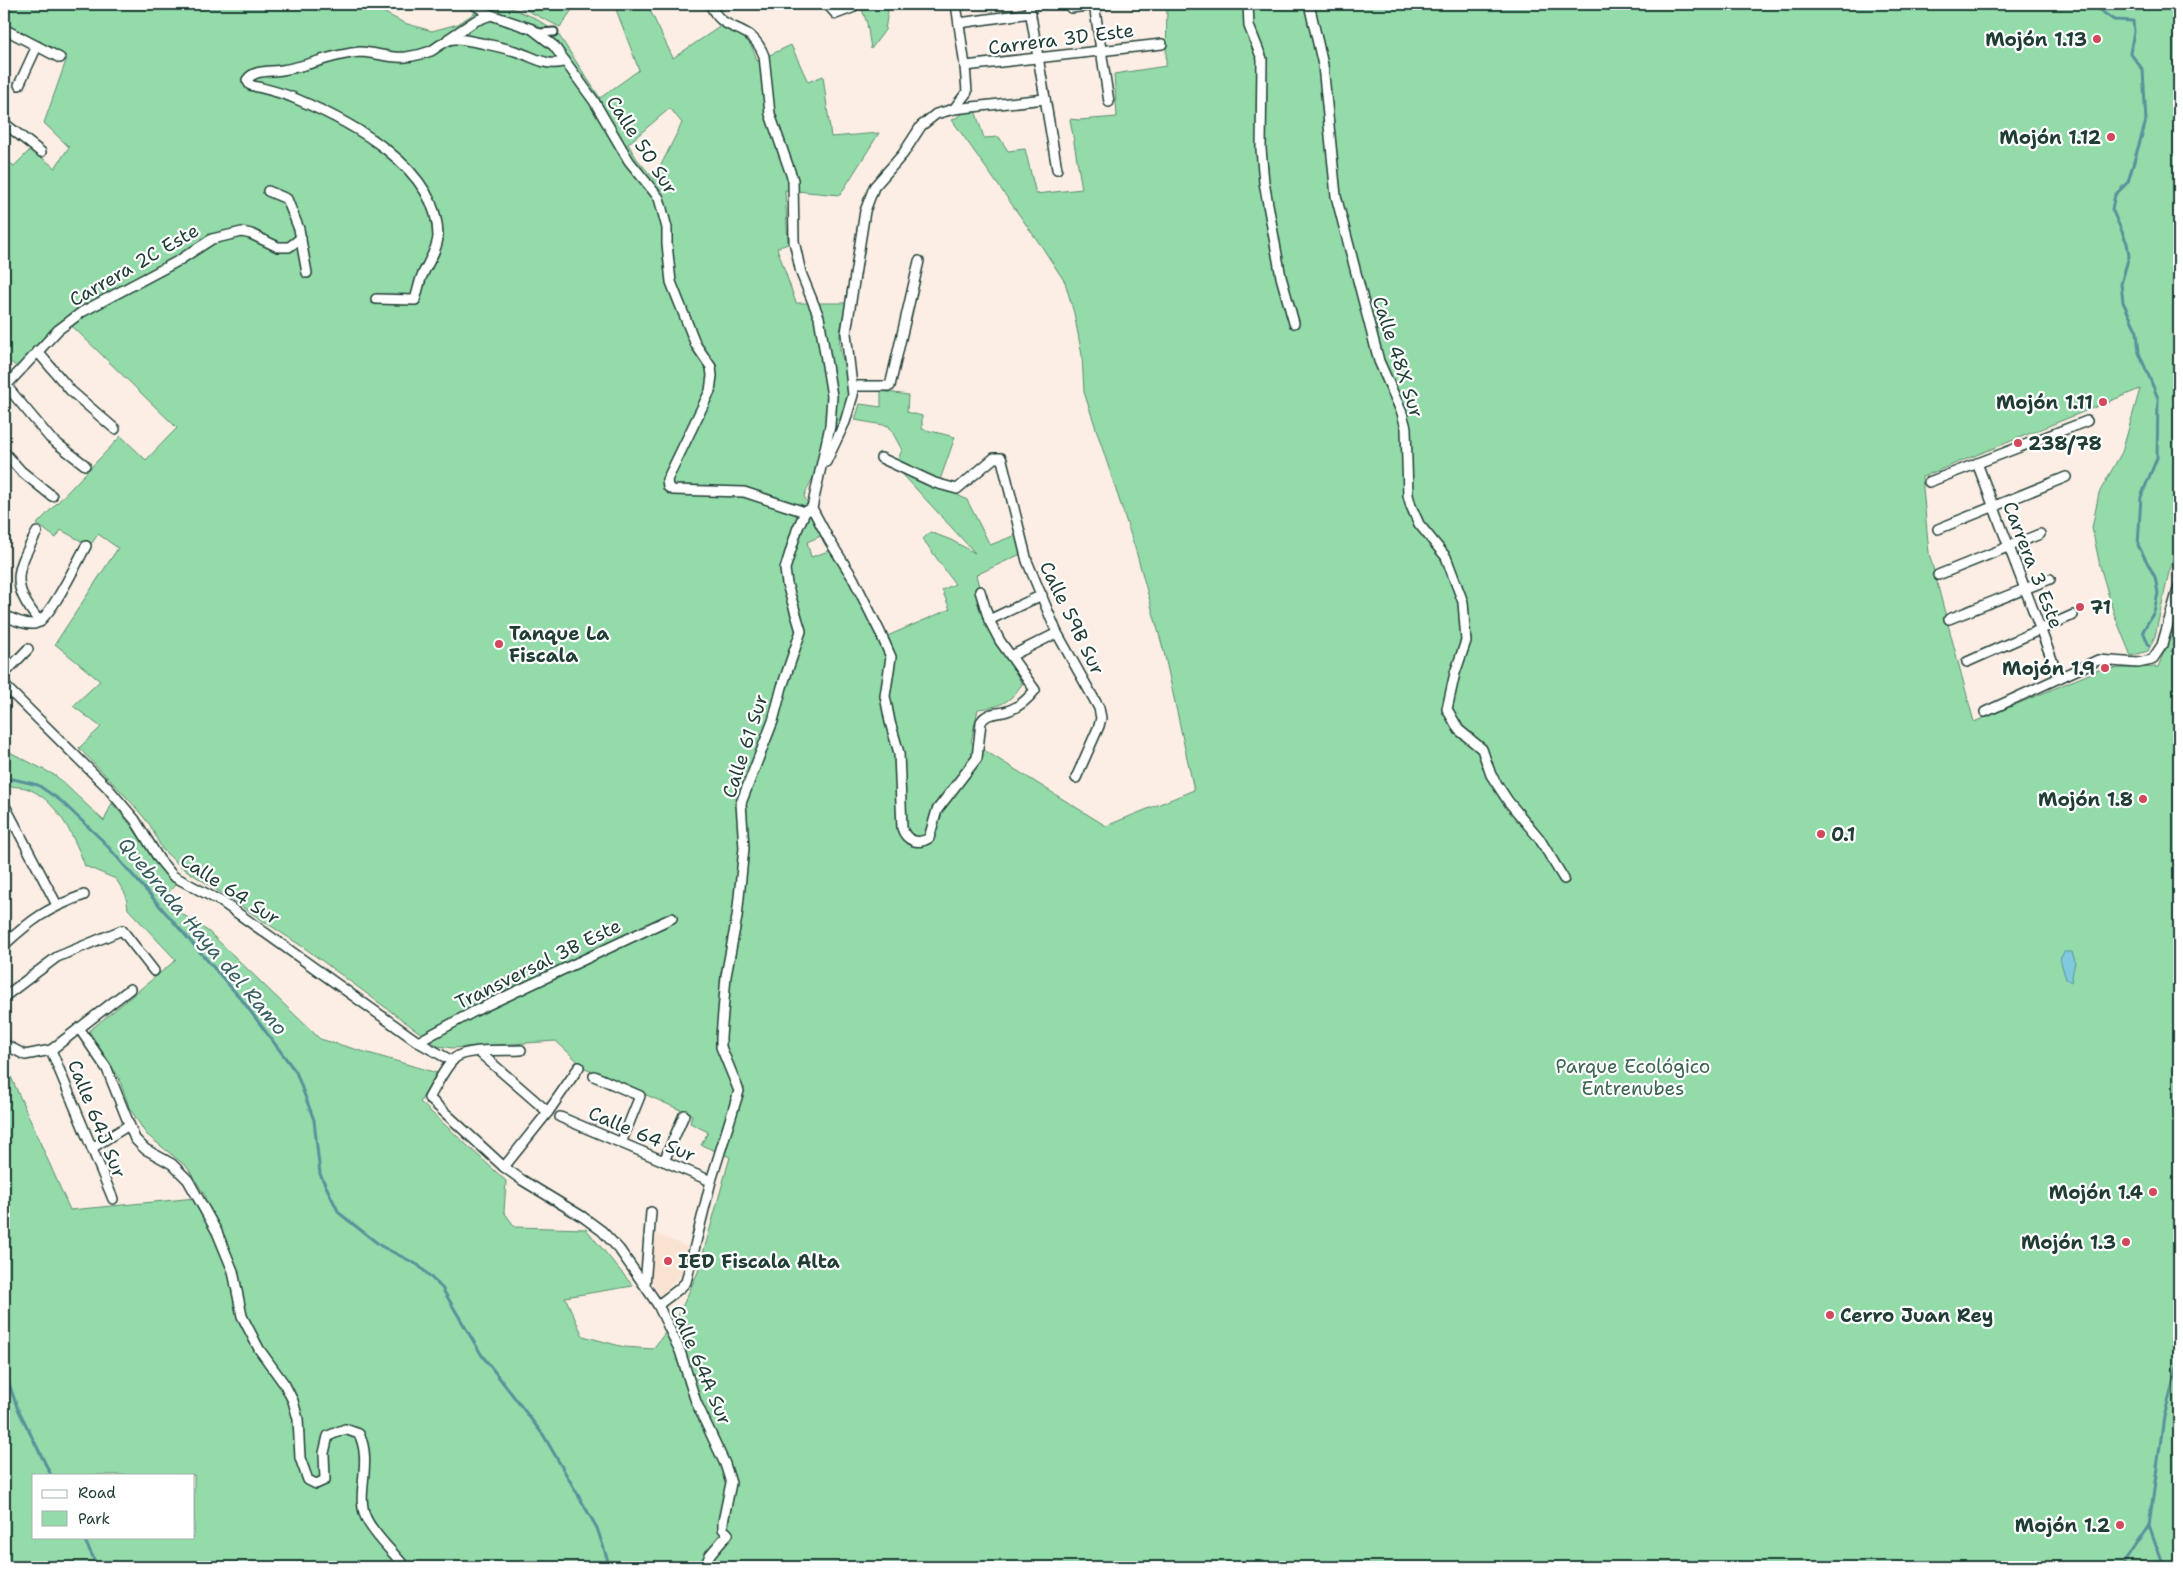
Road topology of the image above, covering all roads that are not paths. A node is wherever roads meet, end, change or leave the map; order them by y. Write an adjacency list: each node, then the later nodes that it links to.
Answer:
1 (473, 4): 12 (street, Calle 50 Sur)
2 (710, 4): 47 (street)
3 (827, 4): 9 (street)
4 (956, 4): 13 (street)
5 (1105, 4): 8 (street)
6 (1248, 4): 37 (street)
7 (1309, 4): 80 (street, Calle 48X Sur)
8 (1094, 5): 10 (street); 20 (street)
9 (852, 8)
10 (1071, 8)
11 (1030, 9): 13 (street); 22 (street)
12 (491, 14): 16 (street, Calle 50 Sur); 17 (street)
13 (960, 23): 24 (street)
14 (4, 29): 19 (street)
15 (554, 32): 16 (street)
16 (539, 33): 23 (street, Calle 50 Sur)
17 (444, 41): 23 (street); 36 (street)
18 (1162, 44): 20 (street, Carrera 3D Este)
19 (37, 46): 21 (street); 25 (street)
20 (1101, 51): 22 (street, Carrera 3D Este); 27 (street)
21 (60, 58)
22 (1038, 58): 24 (street, Carrera 3D Este); 26 (street)
23 (565, 61): 52 (street, Calle 50 Sur)
24 (965, 66): 28 (street)
25 (18, 85)
26 (1045, 99): 28 (street); 31 (street)
27 (1109, 102)
28 (954, 109): 40 (street)
29 (4, 123): 30 (street)
30 (41, 152)
31 (1057, 169)
32 (268, 191): 33 (street)
33 (301, 238): 35 (street); 38 (street, Carrera 2C Este)
34 (919, 261): 40 (street)
35 (307, 273)
36 (376, 299)
37 (1294, 323)
38 (37, 351): 39 (street, Carrera 2C Este); 42 (street)
39 (5, 385): 46 (street)
40 (853, 386): 47 (street)
41 (2087, 422): 45 (street)
42 (115, 429)
43 (4, 452): 50 (street)
44 (881, 458): 63 (street, Calle 59B Sur)
45 (1977, 463): 49 (street); 51 (street, Carrera 3 Este)
46 (85, 465)
47 (819, 476): 52 (street, Calle 61 Sur)
48 (2066, 477): 51 (street)
49 (1929, 482)
50 (52, 496)
51 (1994, 506): 53 (street); 57 (street, Carrera 3 Este)
52 (809, 510): 72 (street); 105 (street, Calle 61 Sur)
53 (1938, 529)
54 (38, 532): 68 (street)
55 (2040, 534): 57 (street)
56 (86, 546): 68 (street)
57 (2009, 547): 58 (street); 61 (street, Carrera 3 Este)
58 (1938, 575)
59 (2050, 579): 61 (street)
60 (2179, 586): 75 (street)
61 (2025, 589): 66 (street); 69 (street, Carrera 3 Este)
62 (980, 591): 67 (street)
63 (1042, 596): 67 (street); 70 (street, Calle 59B Sur)
64 (4, 615): 68 (street)
65 (2074, 615): 69 (street)
66 (1949, 619)
67 (989, 620): 72 (street)
68 (40, 622)
69 (2040, 630): 73 (street); 75 (street, Carrera 3 Este)
70 (1057, 633): 72 (street); 78 (street, Calle 59B Sur)
71 (28, 649): 74 (street)
72 (1011, 656)
73 (1967, 662)
74 (4, 674)
75 (2059, 678): 77 (street)
76 (4, 685): 89 (street, Calle 64 Sur)
77 (1985, 712)
78 (1076, 778)
79 (4, 804): 82 (street)
80 (1564, 879)
81 (84, 895): 82 (street)
82 (56, 905): 84 (street)
83 (672, 918): 89 (street, Transversal 3B Este)
84 (4, 945)
85 (154, 971): 87 (street)
86 (130, 989): 88 (street)
87 (4, 997)
88 (79, 1028): 91 (street); 100 (street)
89 (418, 1042): 94 (street, Calle 64 Sur)
90 (4, 1044): 91 (street)
91 (51, 1050): 102 (street, Calle 64J Sur)
92 (521, 1050): 93 (street)
93 (479, 1052): 94 (street); 97 (street)
94 (452, 1061): 104 (street, Calle 64A Sur)
95 (579, 1067): 97 (street)
96 (594, 1076): 101 (street)
97 (548, 1112): 104 (street)
98 (684, 1115): 103 (street)
99 (560, 1117): 101 (street, Calle 64 Sur)
100 (128, 1124): 102 (street); 110 (street)
101 (621, 1143): 103 (street, Calle 64 Sur)
102 (92, 1148): 106 (street, Calle 64J Sur)
103 (664, 1161): 105 (street, Calle 64 Sur)
104 (504, 1167): 108 (street, Calle 64A Sur)
105 (711, 1181): 109 (street)
106 (113, 1200)
107 (651, 1212): 108 (street)
108 (645, 1286): 109 (street, Calle 64A Sur)
109 (658, 1305): 111 (street, Calle 64A Sur)
110 (404, 1567)
111 (705, 1567)

